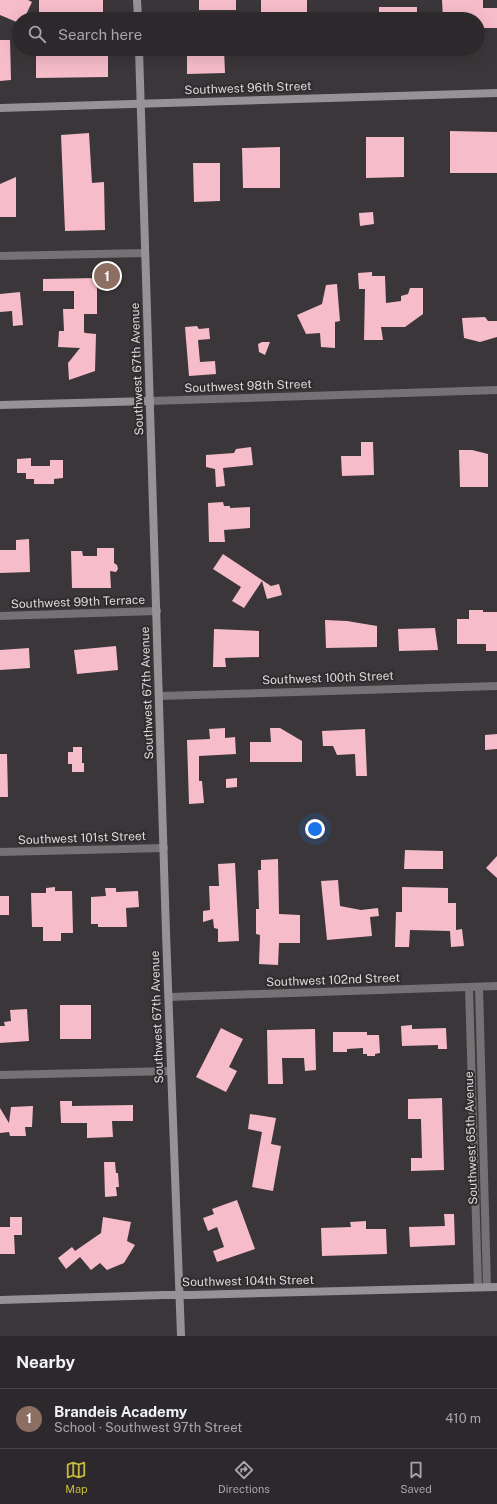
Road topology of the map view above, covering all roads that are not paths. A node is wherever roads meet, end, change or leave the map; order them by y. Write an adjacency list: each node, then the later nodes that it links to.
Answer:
1 (137, 0): 2 (main road)
2 (138, 12)
3 (139, 56): 5 (main road, Southwest 67th Avenue)
4 (497, 93): 5 (main road, Southwest 96th Street)
5 (141, 103): 6 (main road, Southwest 96th Street); 7 (main road, Southwest 67th Avenue)
6 (0, 108)
7 (145, 253): 8 (street); 10 (main road, Southwest 67th Avenue)
8 (0, 256)
9 (497, 390): 10 (street, Southwest 98th Street)
10 (150, 400): 11 (main road, Southwest 98th Street); 12 (main road, Southwest 67th Avenue)
11 (0, 405)
12 (157, 611): 13 (street, Southwest 99th Terrace); 15 (main road, Southwest 67th Avenue)
13 (0, 616)
14 (497, 686): 15 (street, Southwest 100th Street)
15 (159, 696): 16 (main road, Southwest 67th Avenue)
16 (164, 848): 17 (street, Southwest 101st Street); 21 (main road, Southwest 67th Avenue)
17 (0, 852)
18 (497, 986): 19 (street, Southwest 102nd Street)
19 (478, 987): 20 (street, Southwest 102nd Street); 25 (street, Southwest 65th Avenue)
20 (470, 988): 21 (street, Southwest 102nd Street); 24 (street, Southwest 65th Avenue)
21 (169, 997): 22 (main road, Southwest 67th Avenue)
22 (171, 1070): 23 (street); 27 (main road, Southwest 67th Avenue)
23 (0, 1075)
24 (478, 1287): 25 (main road, Southwest 104th Street); 27 (main road, Southwest 104th Street)
25 (487, 1287): 26 (main road, Southwest 104th Street)
26 (497, 1287)
27 (180, 1295): 28 (main road, Southwest 104th Street); 29 (main road, Southwest 67th Avenue)
28 (0, 1300)
29 (181, 1336)

